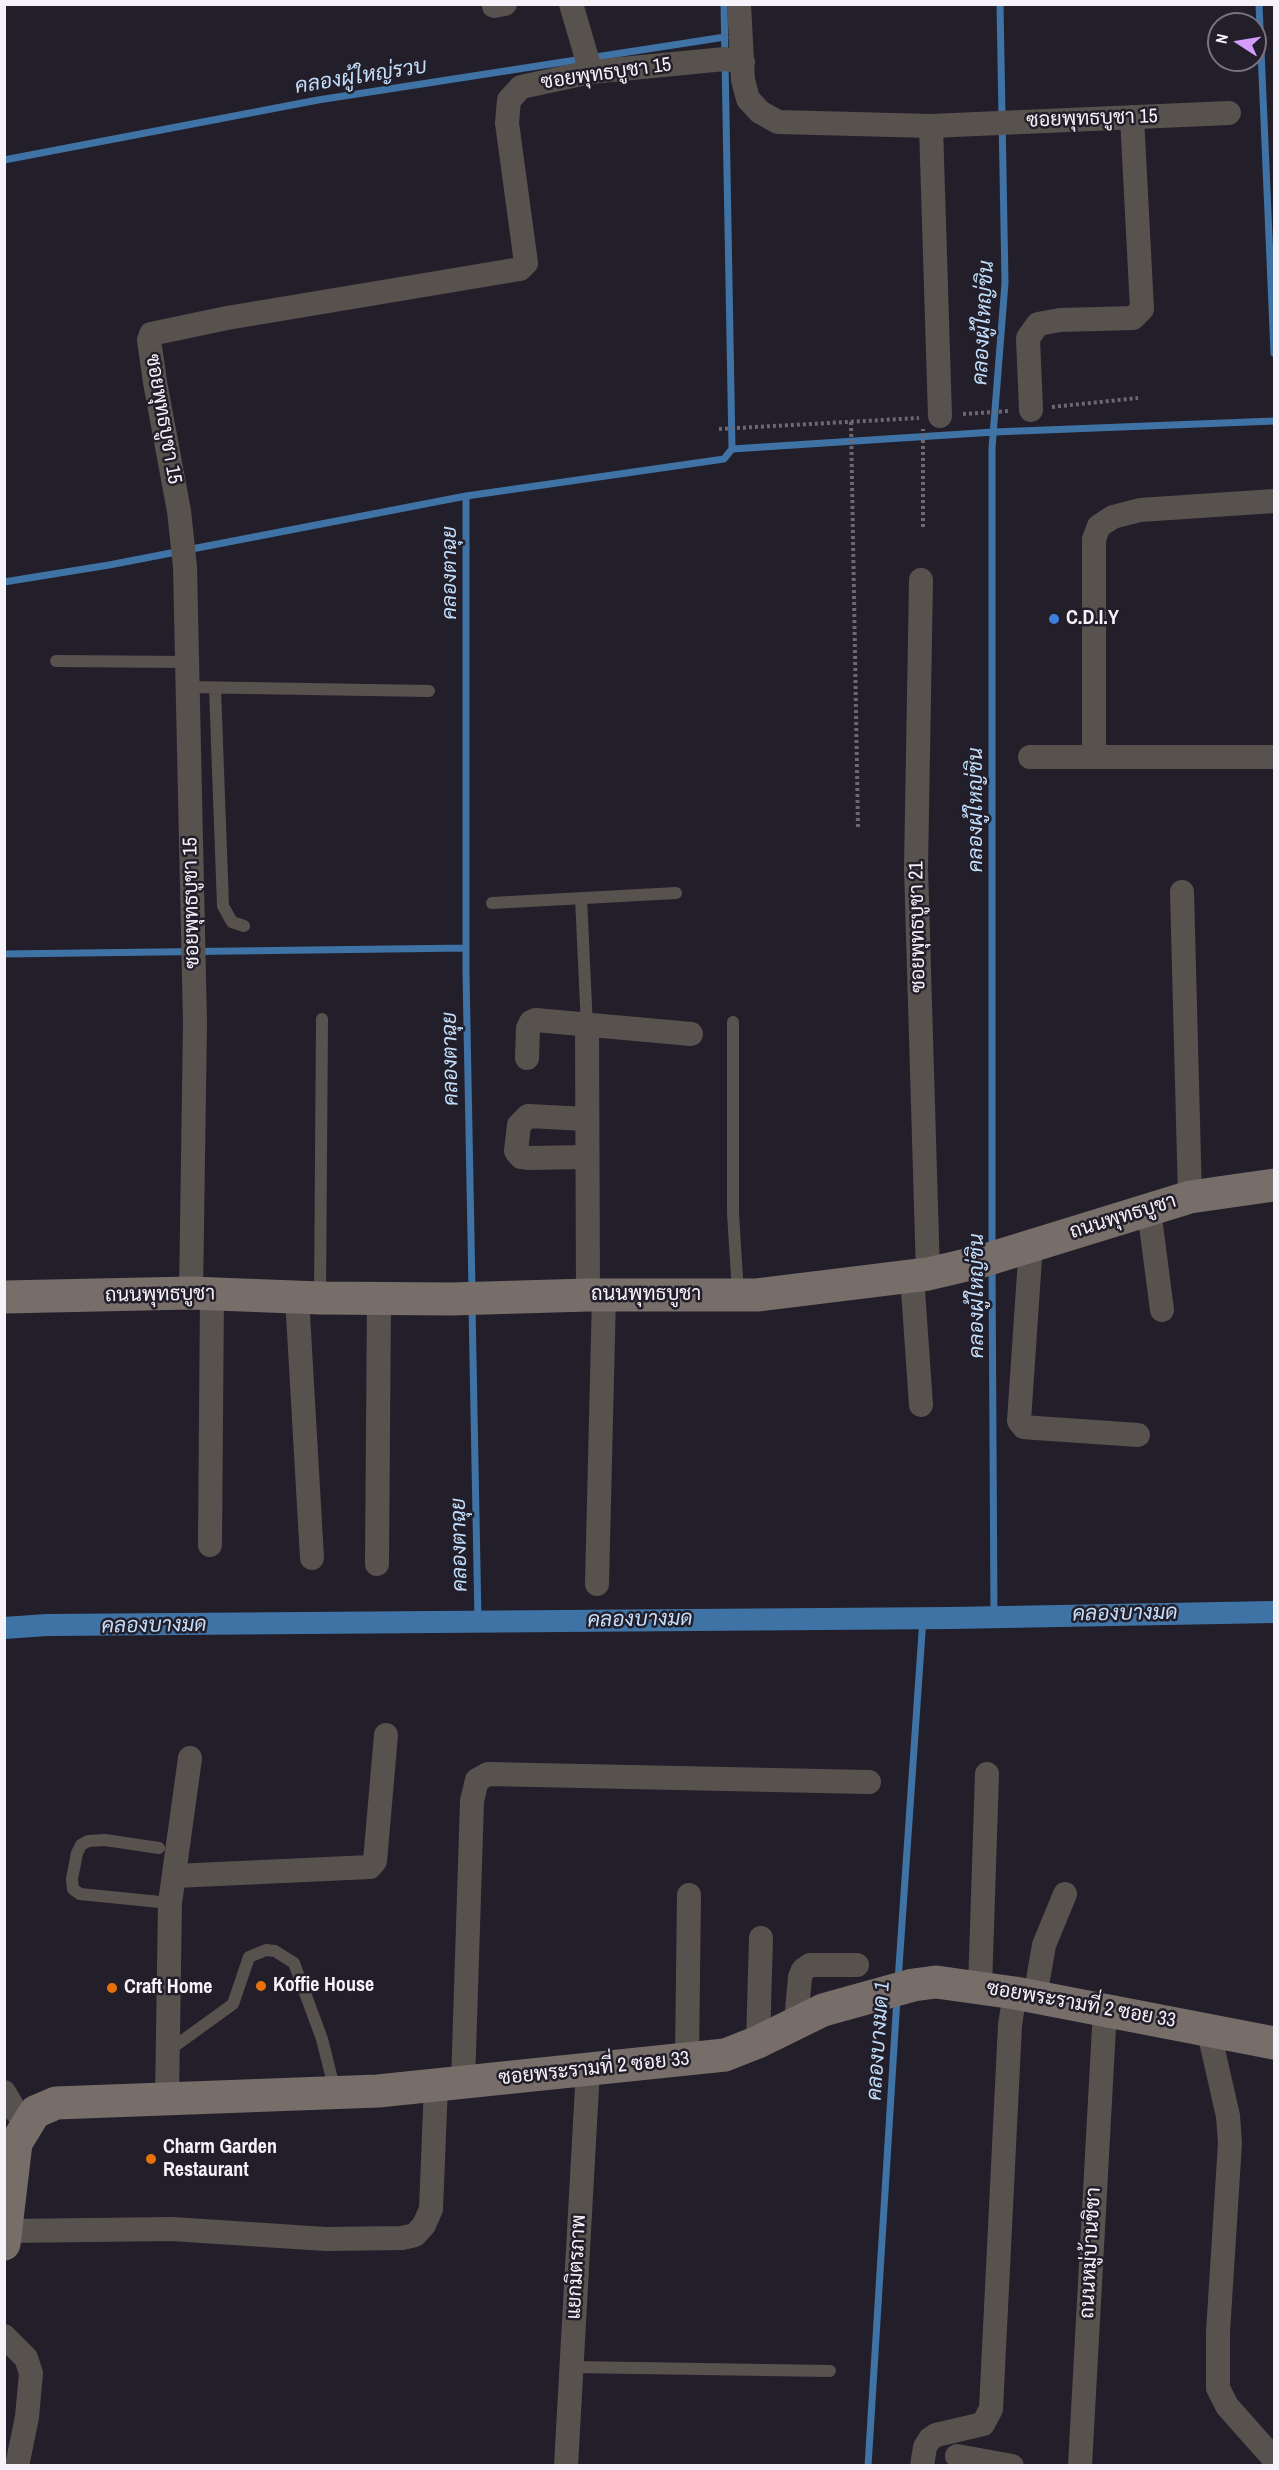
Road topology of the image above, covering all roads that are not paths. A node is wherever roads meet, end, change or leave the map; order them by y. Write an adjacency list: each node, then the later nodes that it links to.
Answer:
1 (571, 4): 4 (street)
2 (739, 4): 3 (street, ซอยพุทธบูชา 15)
3 (743, 62): 4 (street, ซอยพุทธบูชา 15); 7 (street, ซอยพุทธบูชา 15)
4 (591, 72): 13 (street, ซอยพุทธบูชา 15)
5 (1230, 113): 6 (street, ซอยพุทธบูชา 15)
6 (1132, 117): 7 (street, ซอยพุทธบูชา 15); 8 (street)
7 (931, 126): 9 (street)
8 (1031, 410)
9 (932, 416)
10 (1275, 501): 18 (street)
11 (921, 580): 36 (street, ซอยพุทธบูชา 21)
12 (56, 661): 13 (lane)
13 (187, 662): 14 (street, ซอยพุทธบูชา 15)
14 (188, 687): 15 (lane); 37 (street, ซอยพุทธบูชา 15)
15 (214, 688): 16 (lane); 24 (lane)
16 (429, 691)
17 (1030, 757): 18 (street)
18 (1094, 757): 19 (street)
19 (1275, 757)
20 (1182, 892): 33 (street)
21 (676, 893): 22 (lane)
22 (581, 898): 23 (lane); 27 (lane)
23 (492, 903)
24 (244, 926)
25 (322, 1019): 41 (lane)
26 (733, 1022): 39 (lane)
27 (587, 1027): 28 (street); 29 (street); 30 (street)
28 (691, 1034)
29 (527, 1058)
30 (587, 1119): 31 (street); 31 (street)
31 (587, 1157): 38 (street)
32 (1275, 1185): 33 (street, ถนนพุทธบูชา)
33 (1190, 1197): 34 (street, ถนนพุทธบูชา)
34 (1149, 1210): 35 (street, ถนนพุทธบูชา); 43 (street)
35 (1021, 1248): 36 (street, ถนนพุทธบูชา); 45 (street)
36 (920, 1275): 39 (street, ถนนพุทธบูชา); 44 (street, ซอยพุทธบูชา 21)
37 (201, 1293): 40 (street, ถนนพุทธบูชา); 41 (street, ถนนพุทธบูชา); 46 (street, ซอยพุทธบูชา 15)
38 (596, 1295): 39 (street, ถนนพุทธบูชา); 42 (street, ถนนพุทธบูชา); 49 (street)
39 (738, 1295)
40 (4, 1297)
41 (309, 1298): 42 (street, ถนนพุทธบูชา); 47 (street)
42 (379, 1298): 48 (street)
43 (1162, 1310)
44 (921, 1405)
45 (1138, 1435)
46 (210, 1545)
47 (312, 1558)
48 (377, 1564)
49 (597, 1584)
50 (386, 1735): 55 (street)
51 (190, 1758): 55 (street)
52 (987, 1774): 61 (street)
53 (869, 1782): 71 (street)
54 (159, 1848): 58 (lane)
55 (175, 1876): 58 (street)
56 (1065, 1894): 62 (street)
57 (689, 1895): 69 (street)
58 (170, 1903): 68 (street)
59 (761, 1938): 66 (street)
60 (857, 1965): 63 (street)
61 (980, 1987): 62 (street, ซอยพระรามที่ 2 ซอย 33); 63 (street, ซอยพระรามที่ 2 ซอย 33)
62 (1025, 1995): 64 (street, ซอยพระรามที่ 2 ซอย 33); 84 (street)
63 (796, 2022): 66 (street, ซอยพระรามที่ 2 ซอย 33)
64 (1104, 2024): 65 (street, ซอยพระรามที่ 2 ซอย 33); 86 (street, ถนนหมู่บ้านชิชา)
65 (1208, 2028): 67 (street, ซอยพระรามที่ 2 ซอย 33); 81 (street)
66 (758, 2042): 69 (street, ซอยพระรามที่ 2 ซอย 33)
67 (1275, 2043)
68 (167, 2052): 73 (lane); 74 (street)
69 (687, 2058): 70 (street, ซอยพระรามที่ 2 ซอย 33)
70 (588, 2068): 71 (street, ซอยพระรามที่ 2 ซอย 33); 78 (street, แยกมิตรภาพ)
71 (449, 2084): 73 (street, ซอยพระรามที่ 2 ซอย 33); 76 (street)
72 (4, 2092): 75 (street)
73 (336, 2092): 74 (street, ซอยพระรามที่ 2 ซอย 33)
74 (167, 2098): 75 (street, ซอยพระรามที่ 2 ซอย 33)
75 (15, 2136): 76 (street)
76 (6, 2237)
77 (4, 2336): 82 (street)
78 (572, 2367): 79 (lane); 83 (street, แยกมิตรภาพ)
79 (830, 2371)
80 (957, 2456): 85 (street)
81 (1275, 2458)
82 (17, 2466)
83 (566, 2466)
84 (922, 2466)
85 (1012, 2466)
86 (1080, 2466)

